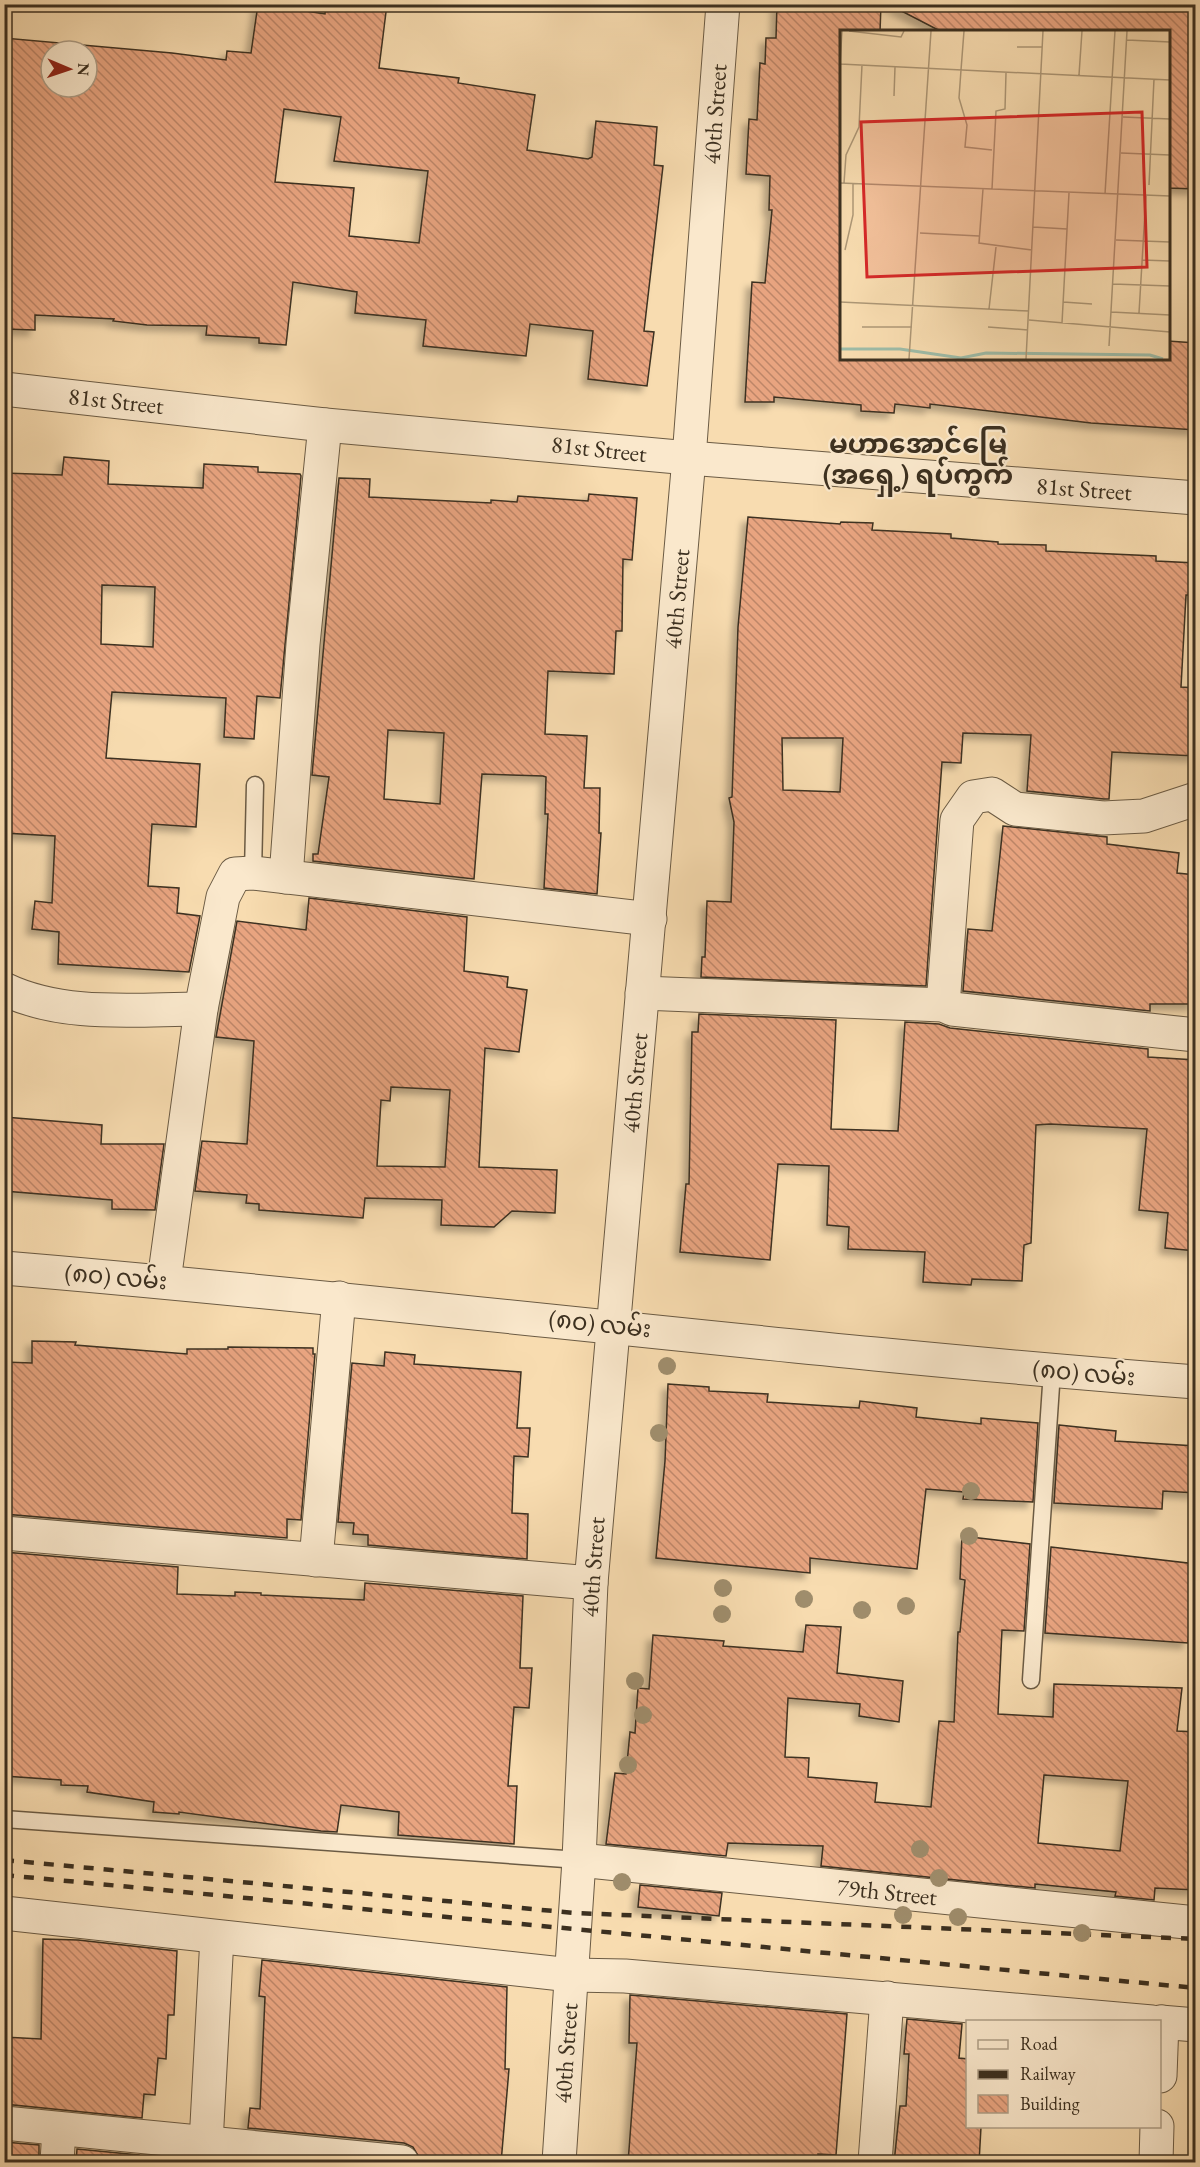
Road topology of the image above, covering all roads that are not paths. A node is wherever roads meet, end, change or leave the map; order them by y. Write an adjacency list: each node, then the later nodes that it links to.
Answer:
1 (723, 4): 4 (street, 40th Street)
2 (4, 388): 3 (street, 81st Street)
3 (325, 424): 4 (street, 81st Street); 9 (street)
4 (689, 458): 5 (street, 81st Street); 10 (street, 40th Street)
5 (1196, 498)
6 (255, 785): 8 (lane)
7 (1196, 800): 13 (street)
8 (253, 873): 9 (street); 14 (street)
9 (286, 878): 10 (street)
10 (650, 919): 12 (street, 40th Street)
11 (4, 989): 14 (street)
12 (642, 993): 13 (street); 19 (street, 40th Street)
13 (943, 1005): 15 (street)
14 (201, 1009): 17 (street)
15 (1196, 1035)
16 (4, 1268): 17 (street, (၈၀) လမ်း)
17 (164, 1281): 18 (street, (၈၀) လမ်း)
18 (339, 1298): 19 (street, (၈၀) လမ်း); 23 (street)
19 (615, 1326): 20 (street, (၈၀) လမ်း); 24 (street, 40th Street)
20 (1052, 1371): 21 (street, (၈၀) လမ်း); 25 (lane)
21 (1196, 1382)
22 (4, 1533): 23 (street)
23 (316, 1560): 24 (street)
24 (591, 1583): 27 (street, 40th Street)
25 (1031, 1680)
26 (4, 1819): 27 (lane)
27 (579, 1860): 29 (street, 79th Street); 31 (street, 40th Street)
28 (4, 1913): 30 (street)
29 (1196, 1923)
30 (217, 1937): 31 (street); 39 (street)
31 (572, 1975): 32 (street); 42 (street, 40th Street)
32 (887, 1998): 33 (street); 43 (street)
33 (1135, 2020)
34 (1161, 2022): 35 (street)
35 (1196, 2025)
36 (4, 2123): 38 (street)
37 (1157, 2128): 44 (street)
38 (59, 2129): 39 (street); 40 (street)
39 (206, 2153): 41 (street)
40 (57, 2163)
41 (402, 2163)
42 (559, 2163)
43 (875, 2163)
44 (1156, 2163)

